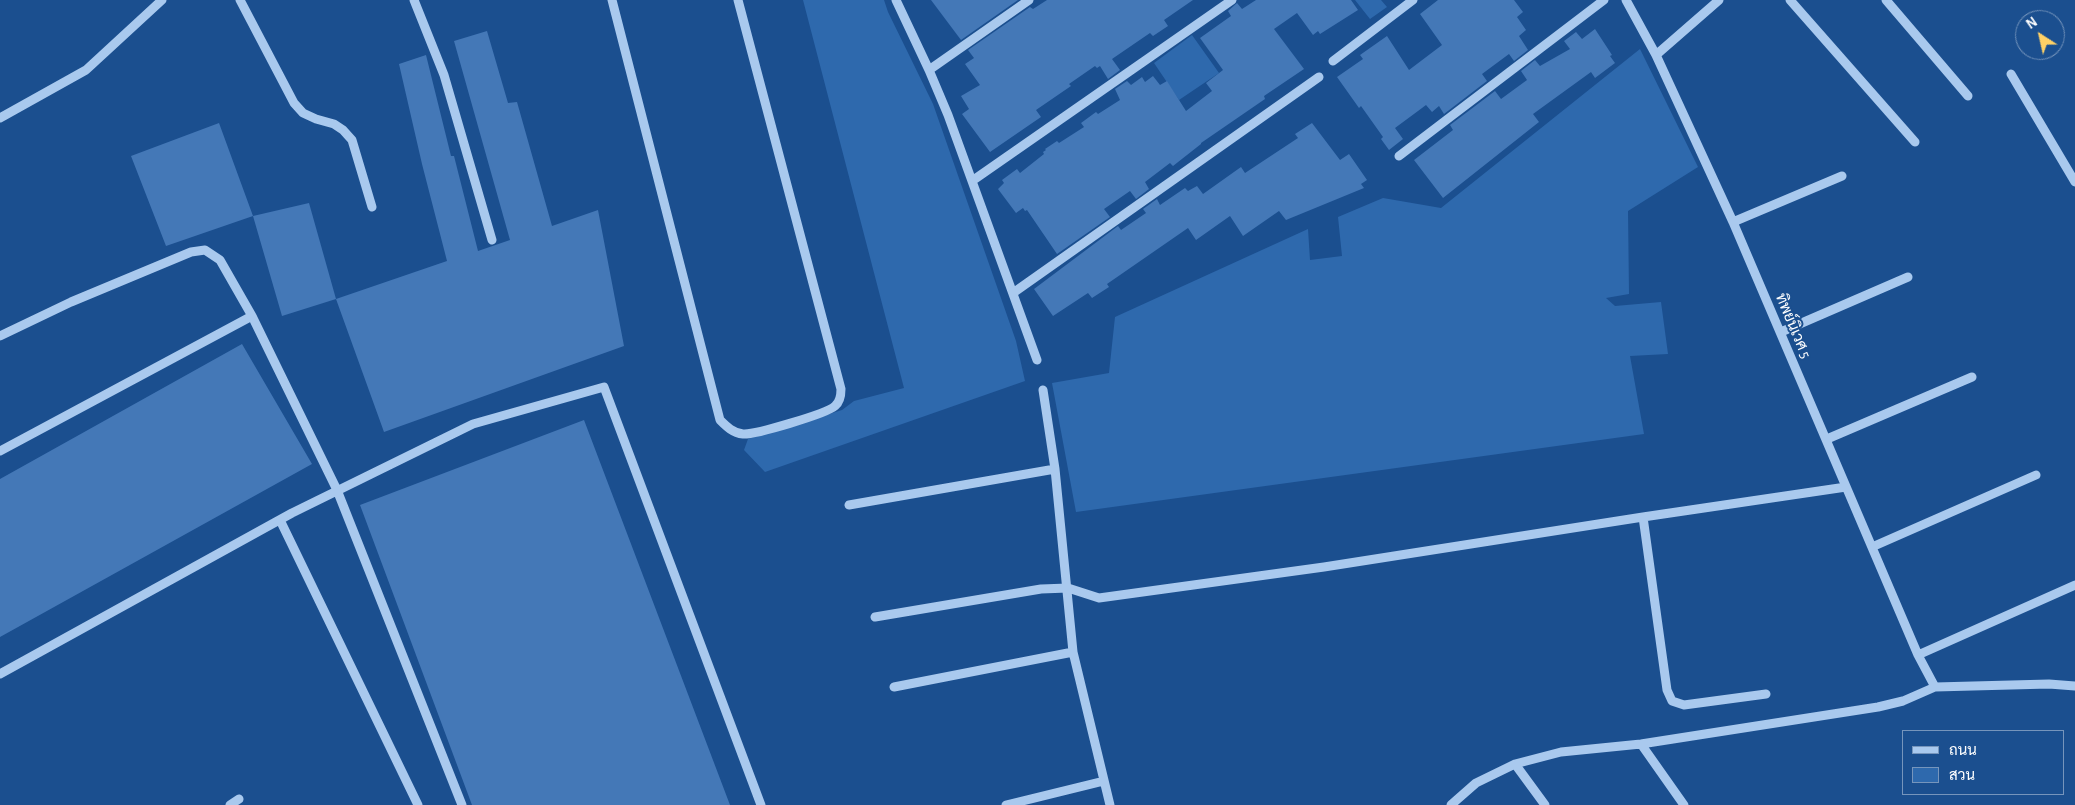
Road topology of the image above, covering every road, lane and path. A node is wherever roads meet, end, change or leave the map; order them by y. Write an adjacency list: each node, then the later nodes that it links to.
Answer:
1 (162, 0): 21 (street)
2 (240, 0): 27 (street)
3 (414, 0): 29 (street)
4 (612, 0): 5 (street)
5 (738, 0)
6 (896, 0): 17 (street)
7 (1029, 0): 17 (street)
8 (1232, 0): 25 (street)
9 (1413, 0): 16 (street)
10 (1604, 0): 23 (street)
11 (1626, 0): 15 (street, ทิพย์นิเวศ 5)
12 (1718, 0): 15 (street)
13 (1790, 0): 22 (street)
14 (1886, 0): 20 (street)
15 (1656, 55): 28 (street, ทิพย์นิเวศ 5)
16 (1333, 61)
17 (929, 70): 25 (street)
18 (2011, 74): 26 (street)
19 (1319, 77): 31 (street)
20 (1968, 96)
21 (0, 118)
22 (1915, 142)
23 (1399, 156)
24 (1842, 176): 28 (street)
25 (972, 181): 31 (street)
26 (2075, 182)
27 (372, 207)
28 (1733, 222): 33 (street, ทิพย์นิเวศ 5)
29 (492, 240)
30 (1908, 277): 33 (street)
31 (1013, 293): 35 (street)
32 (252, 316): 34 (street); 39 (street); 43 (street)
33 (1781, 332): 38 (street, ทิพย์นิเวศ 5)
34 (0, 336)
35 (1037, 360)
36 (1972, 377): 38 (street)
37 (1043, 390): 40 (street)
38 (1827, 439): 42 (street, ทิพย์นิเวศ 5)
39 (0, 451)
40 (1054, 469): 44 (street); 49 (street)
41 (2036, 475): 47 (street)
42 (1846, 487): 45 (street); 47 (street, ทิพย์นิเวศ 5)
43 (337, 490): 46 (street); 64 (street); 65 (street)
44 (848, 504)
45 (1643, 517): 49 (street); 57 (street)
46 (280, 520): 53 (street); 63 (street)
47 (1872, 547): 52 (street, ทิพย์นิเวศ 5)
48 (2075, 585): 52 (street)
49 (1068, 588): 50 (street); 51 (street)
50 (875, 617)
51 (1074, 652): 55 (street); 60 (street)
52 (1918, 655): 56 (street, ทิพย์นิเวศ 5)
53 (0, 674)
54 (2075, 686): 56 (street)
55 (894, 687)
56 (1935, 687): 58 (street)
57 (1766, 694)
58 (1640, 744): 59 (street); 70 (street)
59 (1515, 764): 68 (street); 69 (street)
60 (1104, 781): 66 (street); 67 (street)
61 (239, 799): 62 (street)
62 (230, 805)
63 (418, 805)
64 (462, 805)
65 (761, 805)
66 (1006, 805)
67 (1110, 805)
68 (1451, 805)
69 (1545, 805)
70 (1684, 805)

